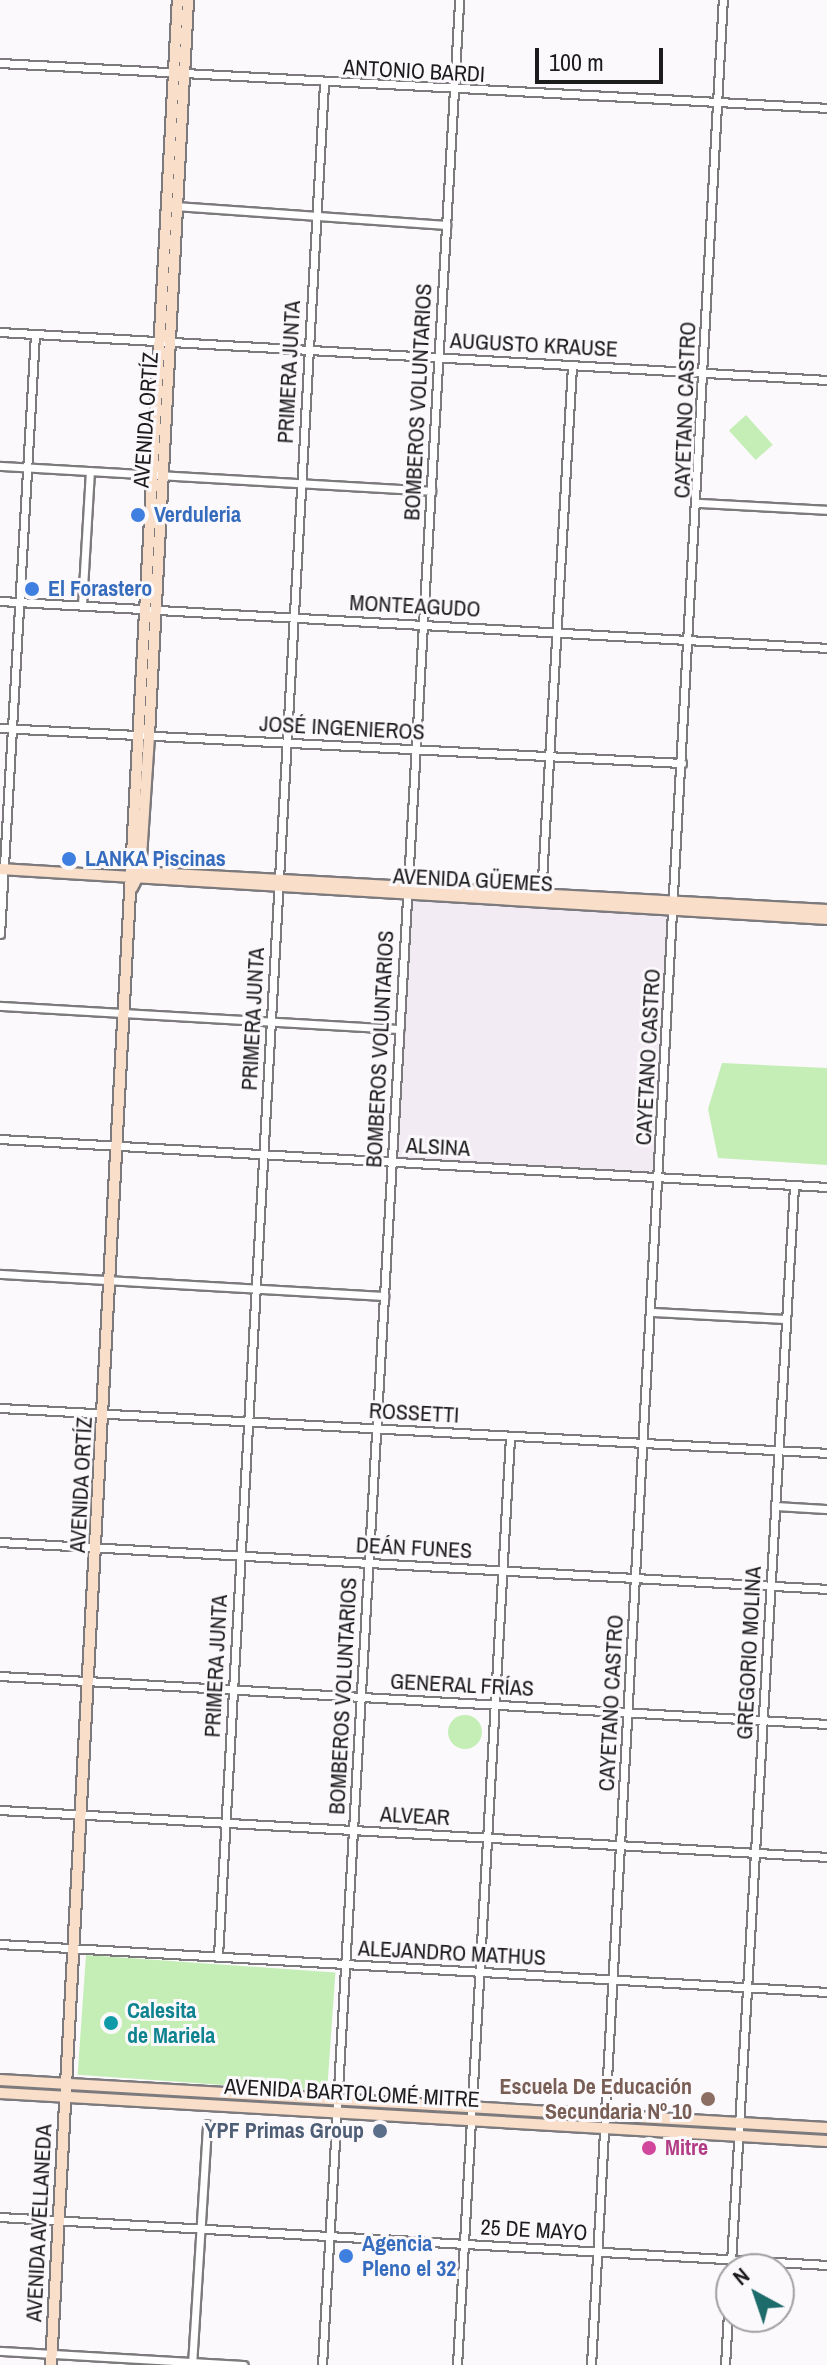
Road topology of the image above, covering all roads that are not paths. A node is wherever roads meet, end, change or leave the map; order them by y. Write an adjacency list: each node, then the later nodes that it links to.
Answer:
1 (178, 0): 6 (main road, AVENIDA ORTÍZ)
2 (188, 0): 6 (main road, AVENIDA ORTÍZ)
3 (459, 0): 8 (street, BOMBEROS VOLUNTARIOS)
4 (723, 0): 9 (street, CAYETANO CASTRO)
5 (0, 63): 6 (street, ANTONIO BARDI)
6 (180, 74): 7 (street, ANTONIO BARDI); 11 (main road, AVENIDA ORTÍZ)
7 (324, 84): 8 (street, ANTONIO BARDI); 12 (street, PRIMERA JUNTA)
8 (454, 91): 9 (street, ANTONIO BARDI); 13 (street, BOMBEROS VOLUNTARIOS)
9 (717, 100): 10 (street, ANTONIO BARDI); 20 (street, CAYETANO CASTRO)
10 (827, 108)
11 (174, 206): 12 (street); 16 (main road, AVENIDA ORTÍZ)
12 (316, 216): 13 (street); 17 (street, PRIMERA JUNTA)
13 (446, 225): 18 (street, BOMBEROS VOLUNTARIOS)
14 (0, 332): 15 (street, AUGUSTO KRAUSE)
15 (35, 334): 16 (street, AUGUSTO KRAUSE); 23 (street)
16 (166, 340): 17 (street, AUGUSTO KRAUSE); 25 (main road, AVENIDA ORTÍZ)
17 (309, 350): 18 (street, AUGUSTO KRAUSE); 26 (street, PRIMERA JUNTA)
18 (438, 358): 19 (street, AUGUSTO KRAUSE); 27 (street, BOMBEROS VOLUNTARIOS)
19 (572, 366): 20 (street, AUGUSTO KRAUSE); 36 (street)
20 (704, 372): 21 (street, AUGUSTO KRAUSE); 28 (street, CAYETANO CASTRO)
21 (827, 380)
22 (0, 466): 23 (street)
23 (27, 468): 24 (street); 31 (street)
24 (90, 471): 25 (street); 32 (street)
25 (158, 475): 26 (street); 33 (main road, AVENIDA ORTÍZ)
26 (301, 484): 27 (street); 34 (street, PRIMERA JUNTA)
27 (431, 491): 35 (street, BOMBEROS VOLUNTARIOS)
28 (699, 503): 29 (street); 38 (street, CAYETANO CASTRO)
29 (827, 510)
30 (0, 601): 31 (street, MONTEAGUDO)
31 (21, 602): 32 (street, MONTEAGUDO); 41 (street)
32 (82, 605): 33 (street, MONTEAGUDO)
33 (149, 608): 34 (street, MONTEAGUDO); 42 (main road, AVENIDA ORTÍZ)
34 (294, 617): 35 (street, MONTEAGUDO); 43 (street, PRIMERA JUNTA)
35 (423, 625): 36 (street, MONTEAGUDO); 44 (street, BOMBEROS VOLUNTARIOS)
36 (556, 632): 38 (street, MONTEAGUDO); 45 (street)
37 (827, 639): 39 (street)
38 (691, 640): 39 (street, MONTEAGUDO); 46 (street, CAYETANO CASTRO)
39 (827, 648)
40 (0, 728): 41 (street, JOSÉ INGENIEROS)
41 (12, 729): 42 (street, JOSÉ INGENIEROS); 47 (street)
42 (144, 735): 43 (street, JOSÉ INGENIEROS); 48 (main road, AVENIDA ORTÍZ)
43 (286, 744): 44 (street, JOSÉ INGENIEROS); 49 (street, PRIMERA JUNTA)
44 (414, 751): 45 (street, JOSÉ INGENIEROS); 50 (street, BOMBEROS VOLUNTARIOS)
45 (549, 757): 46 (street, JOSÉ INGENIEROS); 51 (street)
46 (682, 763): 52 (street, CAYETANO CASTRO)
47 (2, 869): 48 (main road, AVENIDA GÜEMES); 55 (street)
48 (134, 878): 49 (main road, AVENIDA GÜEMES); 57 (main road, AVENIDA ORTÍZ)
49 (278, 884): 50 (main road, AVENIDA GÜEMES); 58 (street, PRIMERA JUNTA)
50 (407, 891): 51 (main road, AVENIDA GÜEMES); 59 (street, BOMBEROS VOLUNTARIOS)
51 (540, 899): 52 (main road, AVENIDA GÜEMES)
52 (674, 906): 53 (main road, AVENIDA GÜEMES); 54 (main road, AVENIDA GÜEMES); 64 (street, CAYETANO CASTRO)
53 (827, 910)
54 (827, 919)
55 (0, 934)
56 (0, 1006): 57 (street)
57 (128, 1013): 58 (street); 61 (main road, AVENIDA ORTÍZ)
58 (271, 1021): 59 (street); 62 (street, PRIMERA JUNTA)
59 (399, 1029): 63 (street, BOMBEROS VOLUNTARIOS)
60 (0, 1139): 61 (street, ALSINA)
61 (121, 1147): 62 (street, ALSINA); 68 (main road, AVENIDA ORTÍZ)
62 (263, 1155): 63 (street, ALSINA); 69 (street, PRIMERA JUNTA)
63 (392, 1162): 64 (street, ALSINA); 70 (street, BOMBEROS VOLUNTARIOS)
64 (660, 1177): 65 (street, ALSINA); 71 (street, CAYETANO CASTRO)
65 (794, 1185): 66 (street, ALSINA); 72 (street, GREGORIO MOLINA)
66 (827, 1187)
67 (0, 1274): 68 (street)
68 (113, 1280): 69 (street); 74 (main road, AVENIDA ORTÍZ)
69 (256, 1289): 70 (street); 75 (street, PRIMERA JUNTA)
70 (384, 1296): 76 (street, BOMBEROS VOLUNTARIOS)
71 (652, 1312): 72 (street); 78 (street, CAYETANO CASTRO)
72 (786, 1319): 79 (street, GREGORIO MOLINA)
73 (0, 1408): 74 (street, ROSSETTI)
74 (105, 1414): 75 (street, ROSSETTI); 84 (main road, AVENIDA ORTÍZ)
75 (248, 1422): 76 (street, ROSSETTI); 85 (street, PRIMERA JUNTA)
76 (376, 1430): 77 (street, ROSSETTI); 86 (street, BOMBEROS VOLUNTARIOS)
77 (510, 1437): 78 (street, ROSSETTI); 87 (street)
78 (644, 1444): 79 (street, ROSSETTI); 88 (street, CAYETANO CASTRO)
79 (778, 1451): 80 (street, ROSSETTI); 81 (street, GREGORIO MOLINA)
80 (827, 1453)
81 (775, 1506): 82 (street); 89 (street, GREGORIO MOLINA)
82 (827, 1509)
83 (0, 1542): 84 (street, DEÁN FUNES)
84 (98, 1547): 85 (street, DEÁN FUNES); 92 (main road, AVENIDA ORTÍZ)
85 (241, 1556): 86 (street, DEÁN FUNES); 93 (street, PRIMERA JUNTA)
86 (368, 1563): 87 (street, DEÁN FUNES); 94 (street, BOMBEROS VOLUNTARIOS)
87 (503, 1571): 88 (street, DEÁN FUNES); 95 (street)
88 (637, 1578): 89 (street, DEÁN FUNES); 96 (street, CAYETANO CASTRO)
89 (771, 1586): 90 (street, DEÁN FUNES); 97 (street, GREGORIO MOLINA)
90 (827, 1589)
91 (0, 1676): 92 (street, GENERAL FRÍAS)
92 (90, 1681): 93 (street, GENERAL FRÍAS); 100 (main road, AVENIDA ORTÍZ)
93 (233, 1689): 94 (street, GENERAL FRÍAS); 101 (street, PRIMERA JUNTA)
94 (361, 1697): 95 (street, GENERAL FRÍAS); 102 (street, BOMBEROS VOLUNTARIOS)
95 (495, 1705): 96 (street, GENERAL FRÍAS); 103 (street)
96 (629, 1712): 97 (street, GENERAL FRÍAS); 104 (street, CAYETANO CASTRO)
97 (763, 1720): 98 (street, GENERAL FRÍAS); 105 (street, GREGORIO MOLINA)
98 (827, 1724)
99 (0, 1810): 100 (street, ALVEAR)
100 (83, 1815): 101 (street, ALVEAR); 108 (main road, AVENIDA ORTÍZ)
101 (226, 1823): 102 (street, ALVEAR); 109 (street, PRIMERA JUNTA)
102 (353, 1830): 103 (street, ALVEAR); 110 (street, BOMBEROS VOLUNTARIOS)
103 (487, 1838): 104 (street, ALVEAR); 111 (street)
104 (621, 1846): 105 (street, ALVEAR); 112 (street, CAYETANO CASTRO)
105 (755, 1853): 106 (street, ALVEAR); 113 (street, GREGORIO MOLINA)
106 (827, 1857)
107 (0, 1944): 108 (street, ALEJANDRO MATHUS)
108 (75, 1949): 109 (street, ALEJANDRO MATHUS); 116 (main road, AVENIDA ORTÍZ)
109 (218, 1956): 110 (street, ALEJANDRO MATHUS)
110 (345, 1965): 111 (street, ALEJANDRO MATHUS); 119 (street, BOMBEROS VOLUNTARIOS)
111 (479, 1972): 112 (street, ALEJANDRO MATHUS); 120 (street)
112 (613, 1980): 113 (street, ALEJANDRO MATHUS); 122 (street, CAYETANO CASTRO)
113 (747, 1988): 114 (street, ALEJANDRO MATHUS); 124 (street, GREGORIO MOLINA)
114 (827, 1992)
115 (0, 2080): 116 (main road, AVENIDA BARTOLOMÉ MITRE)
116 (67, 2084): 118 (main road, AVENIDA AVELLANEDA); 119 (main road, AVENIDA BARTOLOMÉ MITRE)
117 (0, 2093): 118 (main road, AVENIDA BARTOLOMÉ MITRE)
118 (66, 2096): 121 (main road, AVENIDA BARTOLOMÉ MITRE); 131 (main road, AVENIDA AVELLANEDA)
119 (337, 2099): 120 (main road, AVENIDA BARTOLOMÉ MITRE); 121 (street, BOMBEROS VOLUNTARIOS)
120 (472, 2107): 122 (main road, AVENIDA BARTOLOMÉ MITRE); 123 (street)
121 (336, 2112): 123 (main road, AVENIDA BARTOLOMÉ MITRE); 133 (street, BOMBEROS VOLUNTARIOS)
122 (605, 2115): 124 (main road, AVENIDA BARTOLOMÉ MITRE); 126 (street, CAYETANO CASTRO)
123 (471, 2120): 126 (main road, AVENIDA BARTOLOMÉ MITRE); 134 (street)
124 (739, 2122): 127 (main road, AVENIDA BARTOLOMÉ MITRE); 128 (street, GREGORIO MOLINA)
125 (207, 2124): 132 (street)
126 (605, 2128): 128 (main road, AVENIDA BARTOLOMÉ MITRE); 135 (street, CAYETANO CASTRO)
127 (827, 2128)
128 (739, 2136): 129 (main road, AVENIDA BARTOLOMÉ MITRE); 136 (street, GREGORIO MOLINA)
129 (827, 2141)
130 (0, 2217): 131 (street, 25 DE MAYO)
131 (59, 2221): 132 (street, 25 DE MAYO); 142 (main road, AVENIDA AVELLANEDA)
132 (200, 2229): 133 (street, 25 DE MAYO); 143 (street)
133 (329, 2236): 134 (street, 25 DE MAYO); 145 (street, BOMBEROS VOLUNTARIOS)
134 (464, 2244): 135 (street, 25 DE MAYO); 146 (street)
135 (597, 2252): 137 (street, 25 DE MAYO); 147 (street, CAYETANO CASTRO)
136 (731, 2253)
137 (715, 2259)
138 (795, 2263): 139 (street, 25 DE MAYO)
139 (827, 2265)
140 (727, 2333): 148 (street, GREGORIO MOLINA)
141 (0, 2351): 142 (street)
142 (51, 2359): 143 (street)
143 (192, 2364): 144 (street)
144 (244, 2365)
145 (322, 2365)
146 (457, 2365)
147 (591, 2365)
148 (725, 2365)

